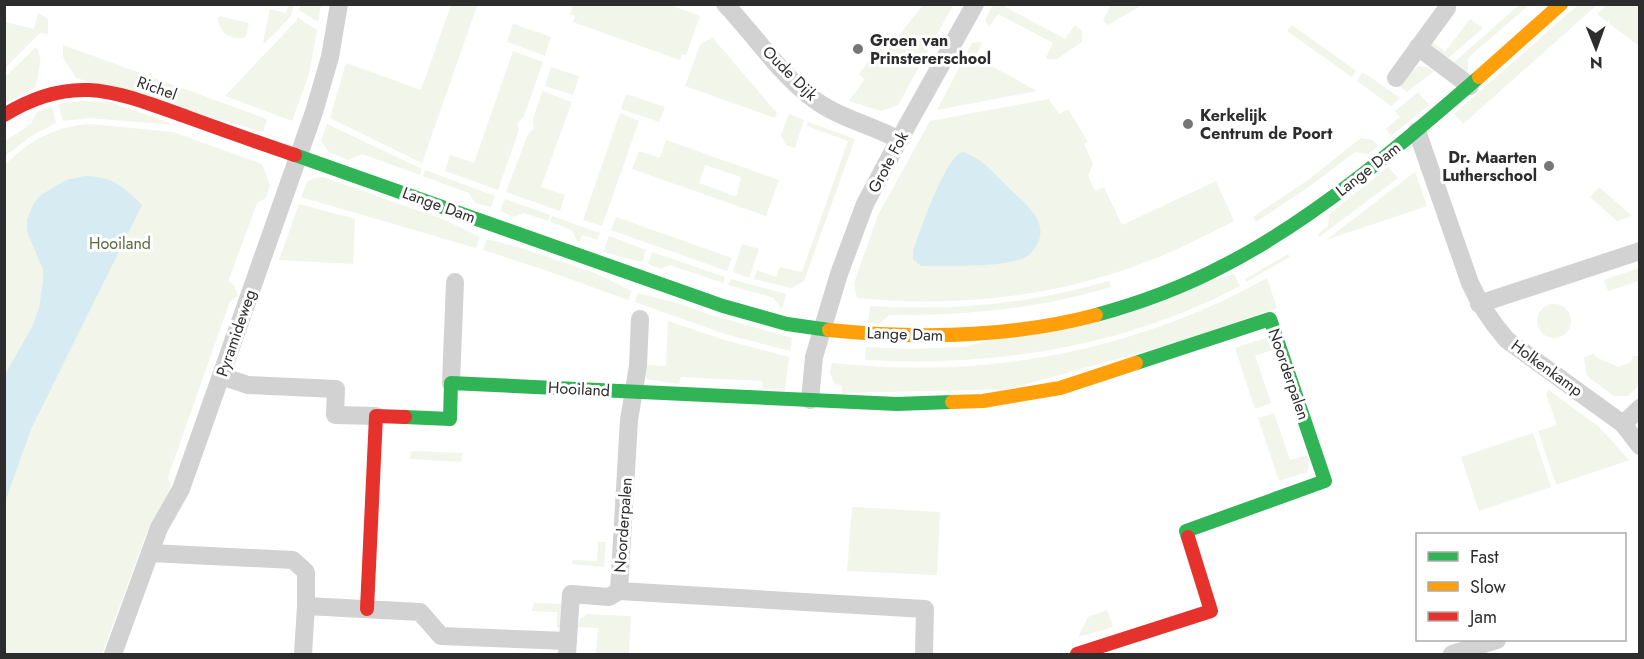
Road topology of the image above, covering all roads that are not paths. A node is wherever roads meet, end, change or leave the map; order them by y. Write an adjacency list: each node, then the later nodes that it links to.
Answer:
1 (339, 4): 12 (street, Pyramideweg)
2 (725, 4): 11 (street, Oude Dijk)
3 (975, 4): 11 (street, Grote Fok)
4 (1561, 4): 8 (street, Lange Dam)
5 (1447, 8): 6 (street)
6 (1418, 47): 7 (street); 8 (street)
7 (1396, 78)
8 (1470, 86): 10 (street, Lange Dam)
9 (4, 116): 12 (street, Richel)
10 (1417, 131): 15 (street, Holkenkamp); 17 (street, Lange Dam)
11 (898, 140): 17 (street, Grote Fok)
12 (298, 156): 17 (street, Lange Dam); 18 (street, Pyramideweg)
13 (1640, 251): 15 (street)
14 (456, 282): 19 (street)
15 (1479, 303): 24 (street, Holkenkamp)
16 (640, 319): 20 (street, Hooiland)
17 (822, 329): 21 (street)
18 (221, 376): 23 (street); 26 (street, Pyramideweg)
19 (451, 382): 20 (street, Hooiland); 23 (street)
20 (634, 392): 21 (street, Noorderpalen); 27 (street, Noorderpalen)
21 (810, 400): 32 (street, Noorderpalen)
22 (1640, 408): 24 (street)
23 (376, 416): 29 (street)
24 (1623, 423): 25 (street, Holkenkamp)
25 (1640, 446)
26 (150, 553): 28 (street); 33 (street, Pyramideweg)
27 (619, 591): 31 (street); 35 (street, Noorderpalen)
28 (306, 606): 29 (street); 34 (street)
29 (367, 609): 31 (street)
30 (1491, 641): 37 (street)
31 (567, 648)
32 (1103, 651): 36 (street, Noorderpalen)
33 (113, 654)
34 (303, 654)
35 (924, 654)
36 (1077, 654)
37 (1452, 654)

